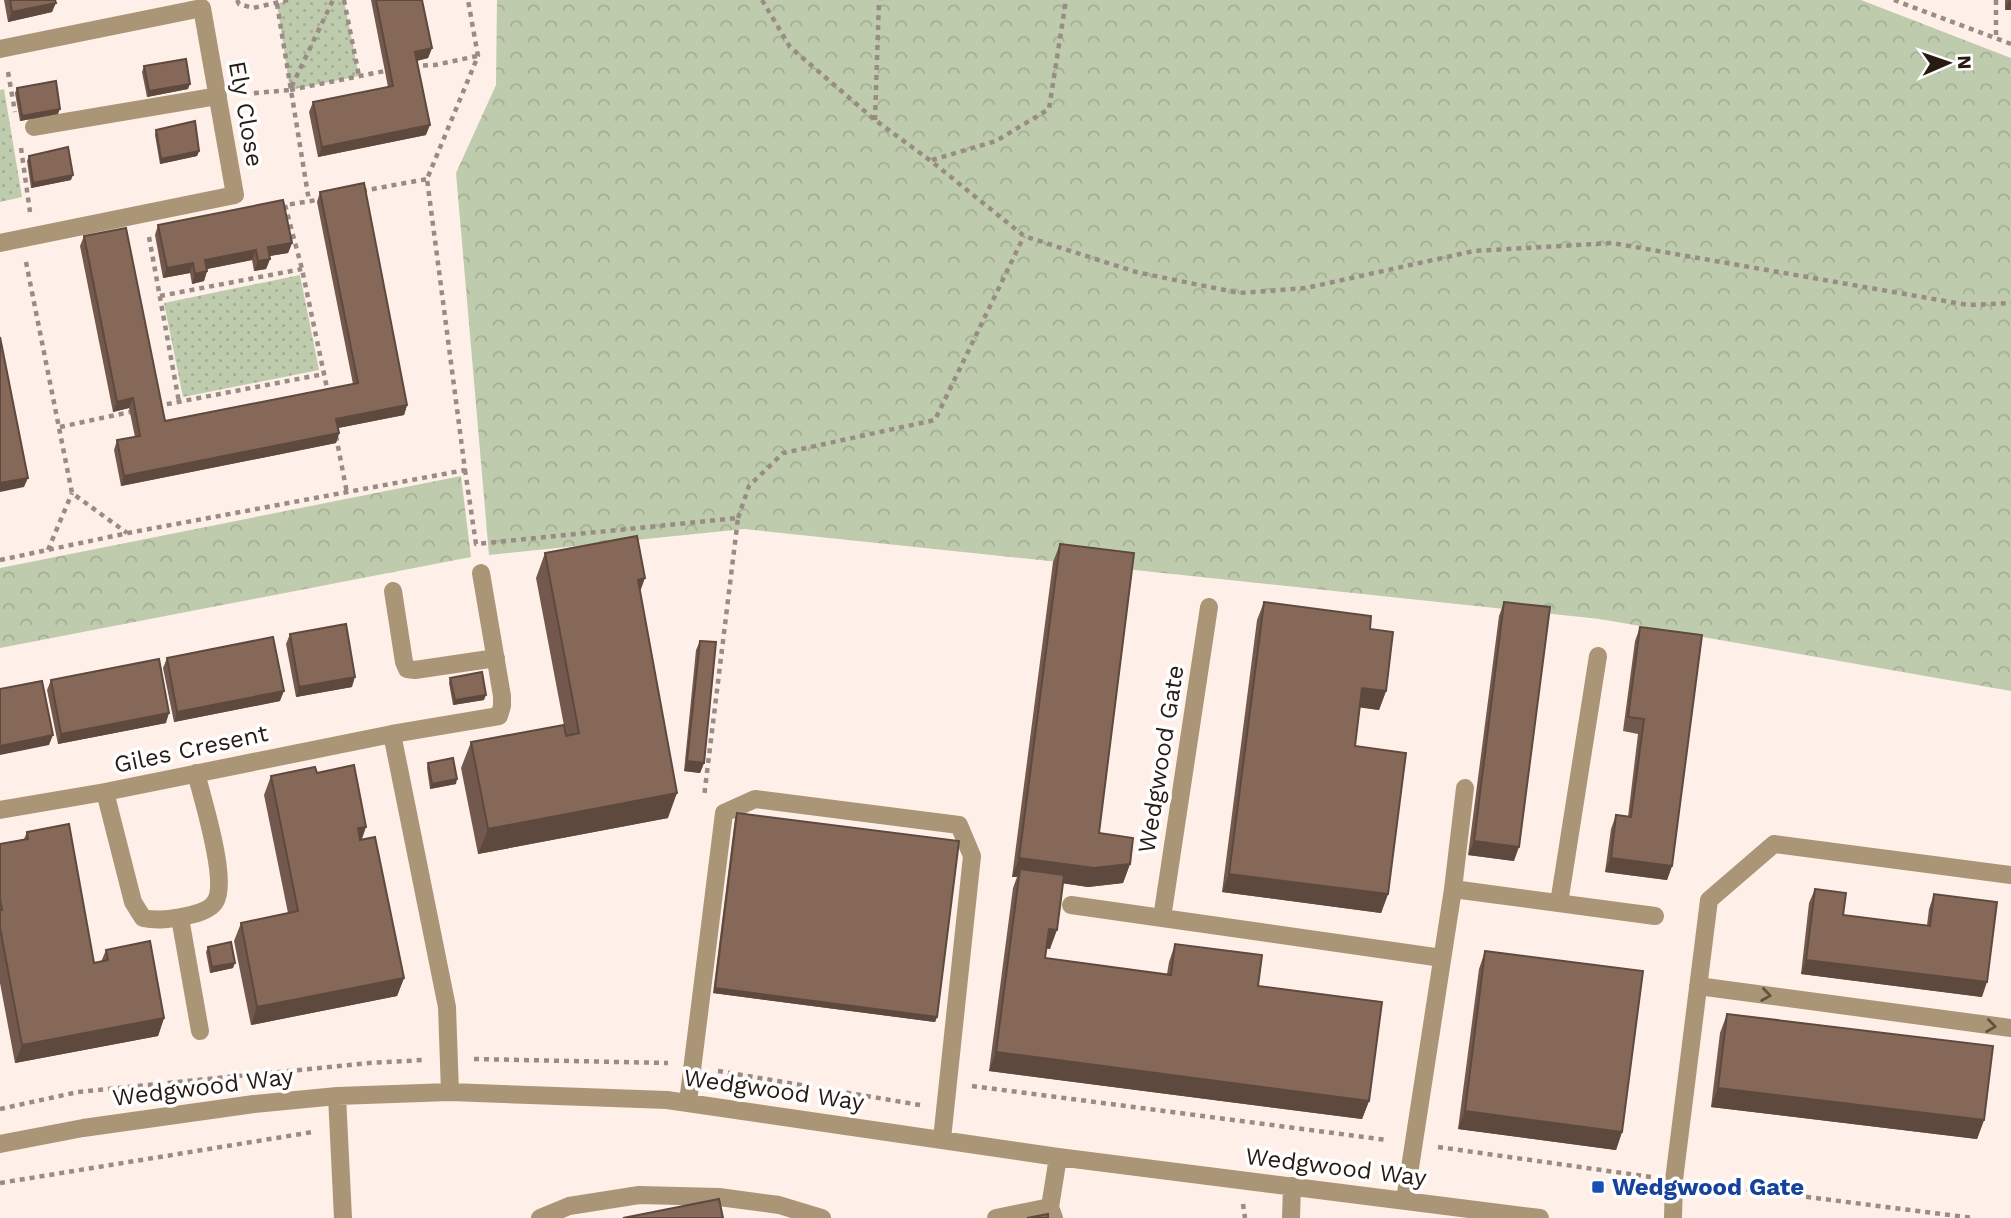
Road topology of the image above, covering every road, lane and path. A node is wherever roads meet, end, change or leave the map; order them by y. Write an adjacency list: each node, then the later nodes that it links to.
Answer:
1 (237, 0): 11 (path)
2 (288, 0): 11 (path)
3 (332, 0): 19 (path)
4 (344, 0): 18 (path)
5 (468, 0): 15 (path)
6 (762, 0): 21 (path)
7 (879, 0): 21 (path)
8 (1066, 0): 23 (path)
9 (1894, 0): 12 (path)
10 (1996, 0): 12 (path)
11 (277, 4): 19 (path)
12 (1996, 39): 13 (path)
13 (2011, 44)
14 (0, 49): 20 (street, Ely Close)
15 (478, 56): 16 (path); 24 (path)
16 (412, 66)
17 (385, 71): 18 (path)
18 (359, 76): 19 (path)
19 (290, 90): 20 (path); 27 (path)
20 (218, 96): 22 (street); 30 (street, Ely Close)
21 (875, 120): 23 (path)
22 (34, 127)
23 (931, 161): 31 (path)
24 (427, 179): 25 (path); 44 (path)
25 (361, 191)
26 (335, 196): 27 (path)
27 (309, 201): 28 (path)
28 (285, 205): 29 (path); 34 (path)
29 (272, 207)
30 (144, 213): 32 (street, Ely Close); 35 (path)
31 (1024, 236): 36 (path); 47 (path)
32 (21, 239): 33 (street, Ely Close); 42 (path)
33 (0, 243)
34 (302, 269): 35 (path); 37 (path)
35 (160, 296): 39 (path)
36 (2011, 303)
37 (324, 374): 38 (path); 39 (path)
38 (329, 398)
39 (179, 402): 40 (path)
40 (156, 406)
41 (130, 412): 42 (path)
42 (60, 426): 45 (path)
43 (335, 428): 46 (path)
44 (465, 470): 46 (path); 47 (path)
45 (72, 493): 48 (path); 49 (path)
46 (347, 493): 48 (path)
47 (737, 518): 60 (path)
48 (128, 533): 49 (path)
49 (48, 550): 50 (path)
50 (0, 560)
51 (481, 573): 55 (street)
52 (393, 591): 55 (street)
53 (1209, 607): 68 (street, Wedgwood Gate)
54 (1598, 656): 64 (street)
55 (496, 658): 56 (street, Giles Cresent)
56 (392, 734): 57 (street, Giles Cresent); 73 (street)
57 (196, 772): 59 (street, Giles Cresent); 67 (street)
58 (1465, 788): 63 (street)
59 (106, 792): 61 (street, Giles Cresent); 67 (street)
60 (703, 804)
61 (0, 810)
62 (2011, 875): 70 (street)
63 (1452, 888): 64 (street); 69 (street)
64 (1559, 903): 66 (street)
65 (1071, 905): 68 (street)
66 (1655, 916)
67 (180, 918): 72 (street)
68 (1162, 918): 69 (street)
69 (1442, 958): 84 (street)
70 (1698, 986): 71 (street, one-way to 71); 86 (street)
71 (2011, 1028)
72 (200, 1031)
73 (450, 1058): 76 (street); 78 (path); 80 (path)
74 (692, 1067): 75 (path); 75 (street); 79 (street)
75 (947, 1083): 82 (street); 84 (path)
76 (450, 1092): 77 (street, Wedgwood Way); 78 (street, Wedgwood Way)
77 (337, 1096): 81 (street); 83 (street, Wedgwood Way)
78 (667, 1100): 79 (street, Wedgwood Way)
79 (688, 1102): 82 (street, Wedgwood Way)
80 (0, 1109)
81 (338, 1131): 87 (path); 91 (street)
82 (942, 1139): 85 (street, Wedgwood Way)
83 (0, 1144)
84 (1414, 1144): 86 (path); 89 (street)
85 (1058, 1157): 88 (street, Wedgwood Way); 90 (street)
86 (1674, 1181): 97 (street); 98 (path)
87 (0, 1183)
88 (1292, 1186): 89 (street, Wedgwood Way); 95 (street)
89 (1405, 1200): 96 (street, Wedgwood Way)
90 (1052, 1212): 94 (street)
91 (342, 1218)
92 (540, 1218): 93 (street)
93 (822, 1218)
94 (996, 1218)
95 (1290, 1218)
96 (1540, 1218)
97 (1673, 1218)
98 (1973, 1218)

